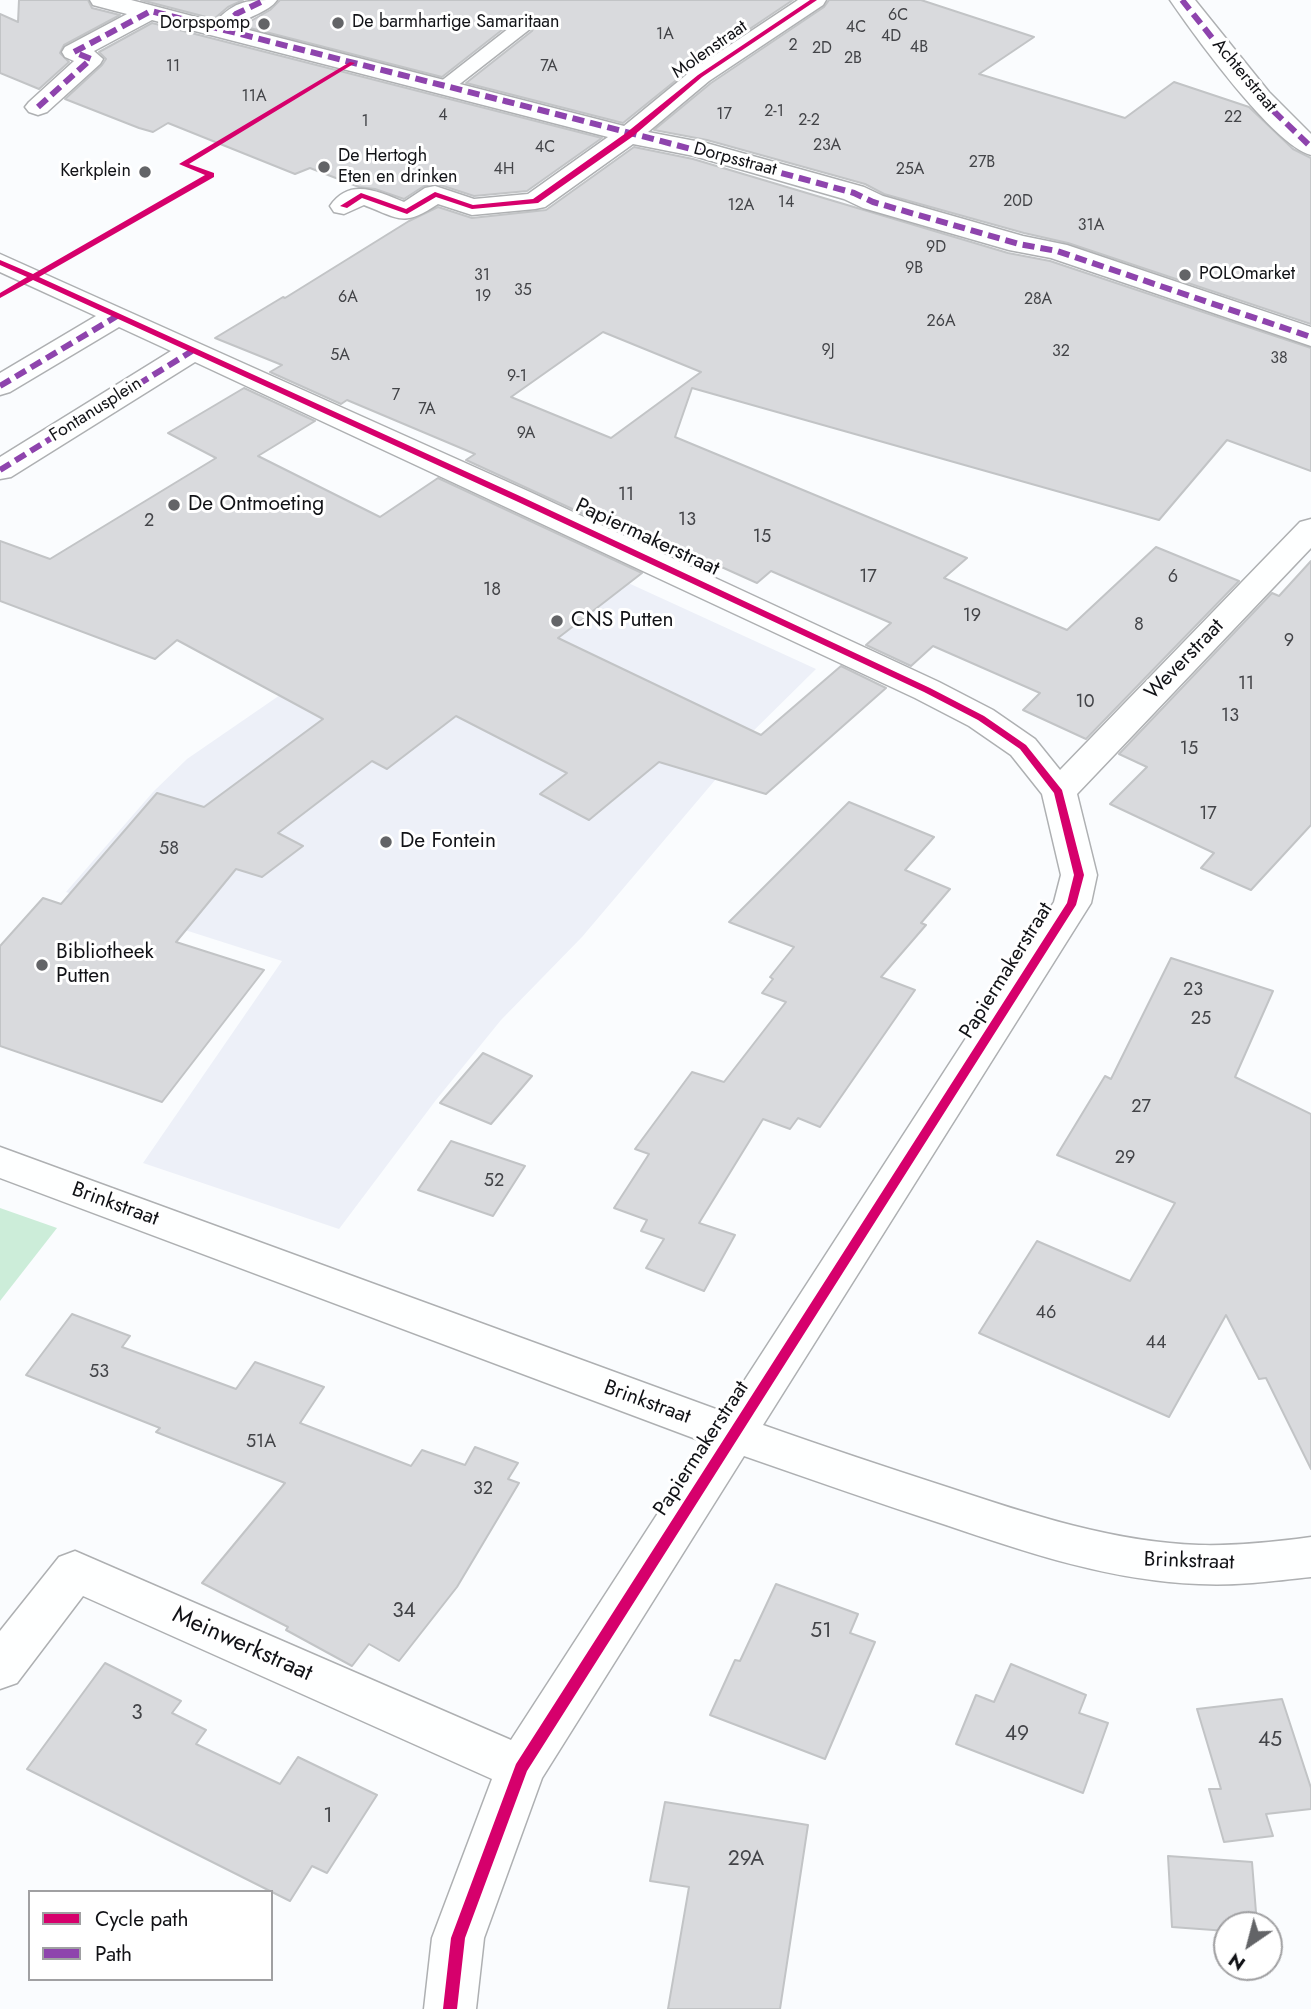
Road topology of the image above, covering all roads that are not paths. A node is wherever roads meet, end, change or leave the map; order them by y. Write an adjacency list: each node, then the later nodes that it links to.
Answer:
1 (102, 0): 5 (street, Dorpsstraat)
2 (265, 0): 7 (street)
3 (814, 0): 10 (street, Molenstraat)
4 (1182, 0): 11 (street, Achterstraat)
5 (151, 11): 7 (street, Dorpsstraat); 9 (street)
6 (524, 25): 8 (lane)
7 (222, 29): 8 (street, Dorpsstraat)
8 (446, 86): 10 (street, Dorpsstraat)
9 (38, 107)
10 (629, 135): 12 (street, Molenstraat); 15 (street, Dorpsstraat)
11 (1311, 147)
12 (345, 206)
13 (0, 262): 14 (street, Papiermakerstraat)
14 (117, 316): 16 (street, Papiermakerstraat); 17 (street)
15 (1311, 337)
16 (192, 351): 18 (street, Fontanusplein); 20 (street, Papiermakerstraat)
17 (0, 386)
18 (0, 470)
19 (1311, 529): 20 (street, Weverstraat)
20 (1059, 792): 22 (street, Papiermakerstraat)
21 (0, 1162): 22 (street, Brinkstraat)
22 (734, 1435): 23 (street, Brinkstraat); 25 (street, Papiermakerstraat)
23 (1311, 1557)
24 (0, 1668): 25 (street, Meinwerkstraat)
25 (521, 1768): 26 (street, Papiermakerstraat)
26 (450, 2009)

